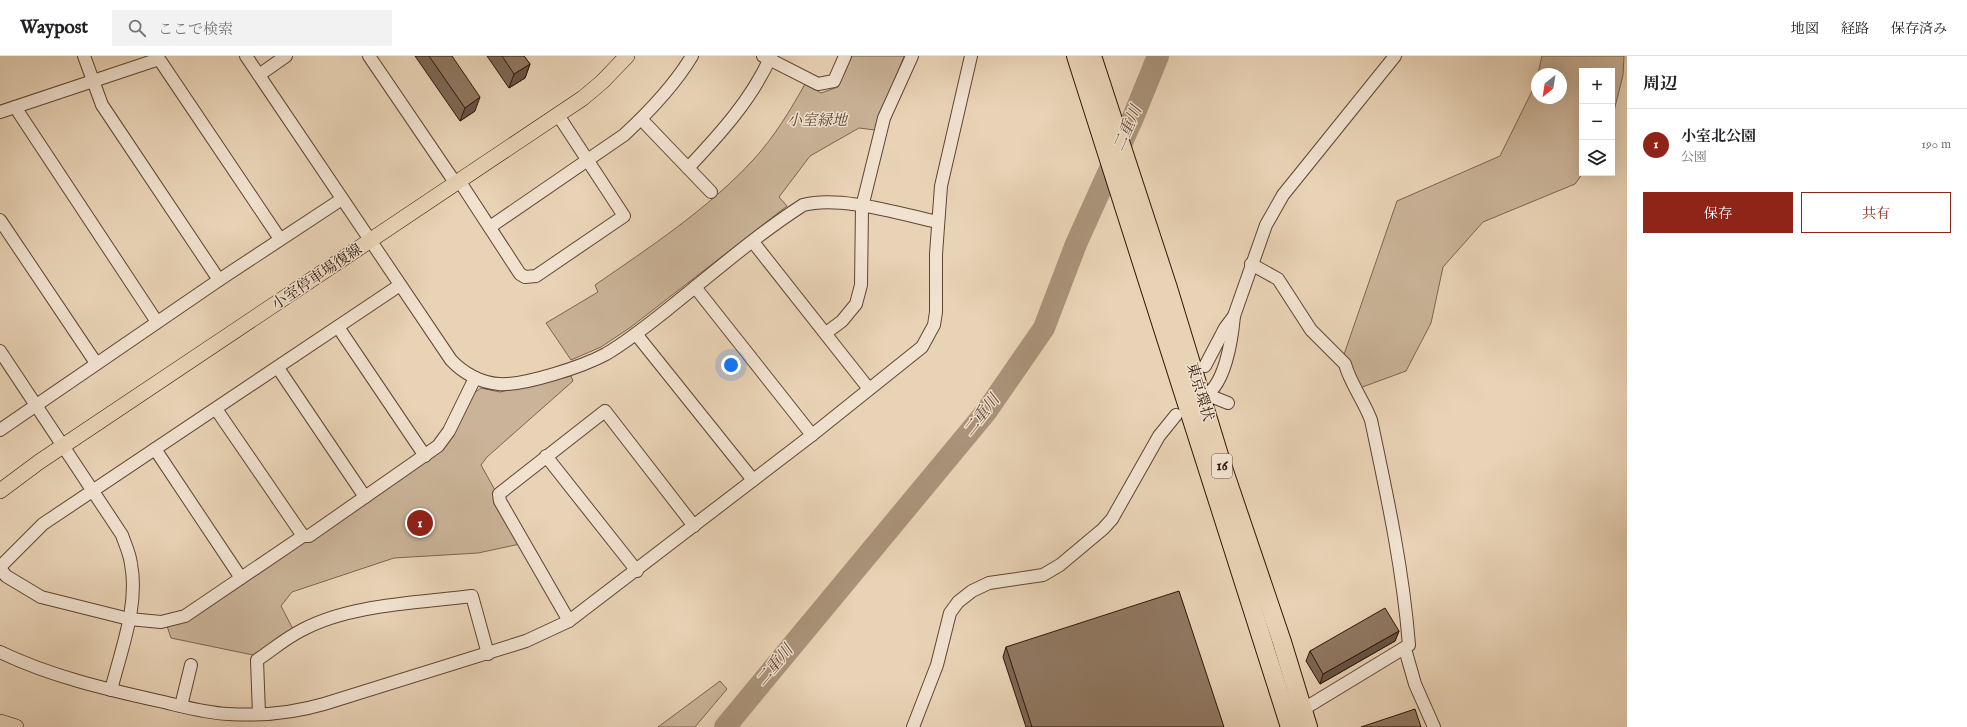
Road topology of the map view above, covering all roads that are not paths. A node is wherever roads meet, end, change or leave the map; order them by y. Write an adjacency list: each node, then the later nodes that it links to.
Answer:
1 (84, 56): 16 (street)
2 (246, 56): 15 (street)
3 (286, 56): 15 (street)
4 (369, 56): 23 (street)
5 (627, 56): 19 (main road, 小室停車場復線)
6 (692, 56): 20 (street)
7 (845, 56): 14 (street)
8 (912, 56): 26 (street)
9 (971, 56): 28 (street)
10 (1076, 56): 81 (highway, 東京環状 / 16)
11 (1092, 56): 48 (highway, 東京環状 / 16)
12 (1395, 56): 33 (street)
13 (161, 57): 16 (street); 30 (street)
14 (768, 57): 22 (street)
15 (259, 75): 25 (street)
16 (92, 81): 17 (street); 34 (street)
17 (15, 107): 18 (street); 38 (street)
18 (0, 112)
19 (558, 115): 21 (street); 23 (main road, 小室停車場復線)
20 (641, 119): 21 (street); 22 (street)
21 (588, 161): 29 (street); 29 (street)
22 (688, 168): 24 (street)
23 (458, 183): 29 (street); 31 (main road, 小室停車場復線)
24 (711, 192)
25 (342, 199): 30 (street); 31 (street)
26 (862, 207): 28 (street); 32 (street); 41 (street)
27 (0, 220): 43 (street)
28 (938, 222): 47 (street)
29 (490, 227)
30 (280, 239): 34 (street)
31 (371, 241): 35 (street); 55 (main road, 小室停車場復線)
32 (753, 242): 36 (street); 41 (street)
33 (1251, 264): 37 (street); 70 (street)
34 (219, 280): 38 (street)
35 (400, 285): 39 (street); 46 (street)
36 (696, 287): 40 (street); 54 (street)
37 (1234, 316): 44 (street); 48 (street)
38 (157, 322): 43 (street)
39 (338, 327): 45 (street); 57 (street)
40 (636, 334): 46 (street); 59 (street)
41 (826, 334): 47 (street)
42 (0, 351): 50 (street)
43 (96, 363): 50 (street)
44 (1205, 366)
45 (278, 368): 51 (street); 62 (street)
46 (475, 378): 57 (street)
47 (869, 389): 54 (street)
48 (1205, 396): 49 (street); 76 (highway, 東京環状 / 16)
49 (1228, 403)
50 (36, 405): 53 (street); 55 (street)
51 (216, 409): 56 (street); 64 (street)
52 (1176, 415): 80 (street)
53 (0, 430)
54 (812, 435): 59 (street)
55 (64, 447): 60 (main road, 小室停車場復線); 61 (street)
56 (155, 449): 61 (street); 67 (street)
57 (425, 456): 62 (street)
58 (546, 456): 63 (street); 66 (street); 69 (street)
59 (754, 480): 63 (street)
60 (0, 491)
61 (93, 491): 65 (street); 68 (street)
62 (365, 497): 64 (street)
63 (694, 526): 66 (street)
64 (303, 536): 67 (street)
65 (0, 568): 68 (street)
66 (637, 571): 69 (street)
67 (241, 578): 68 (street)
68 (129, 619): 74 (street)
69 (569, 621): 72 (street)
70 (1405, 649): 76 (street); 83 (street)
71 (0, 652): 74 (street)
72 (488, 654): 77 (street); 77 (street)
73 (191, 665): 75 (street)
74 (111, 690): 75 (street)
75 (181, 706): 77 (street)
76 (1302, 710): 82 (highway, 東京環状 / 16)
77 (259, 714)
78 (0, 722): 79 (main road)
79 (16, 727)
80 (913, 727)
81 (1290, 727)
82 (1308, 727)
83 (1434, 727)

